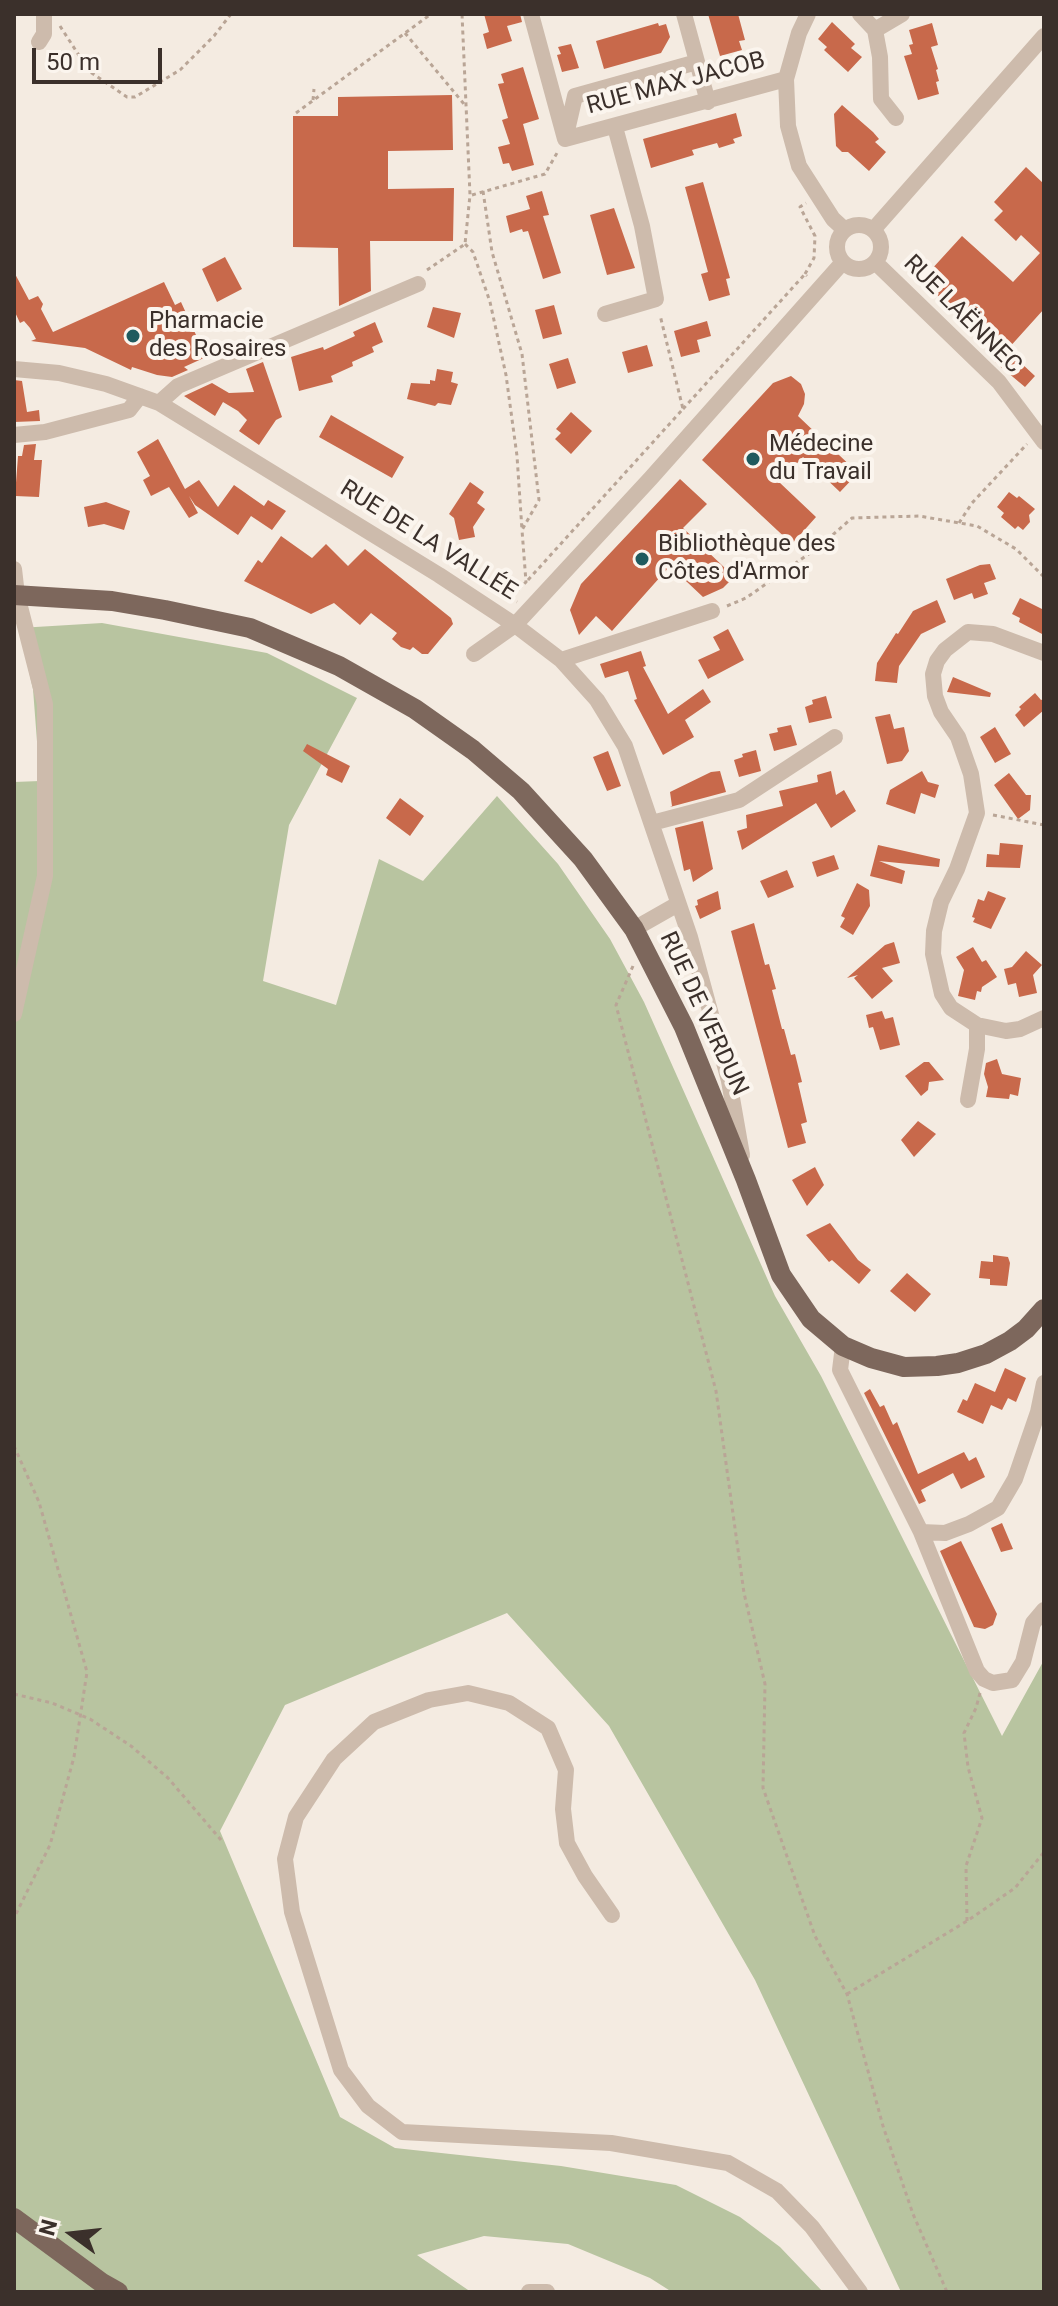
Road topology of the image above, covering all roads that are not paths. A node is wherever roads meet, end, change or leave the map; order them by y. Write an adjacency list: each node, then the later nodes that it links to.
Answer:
1 (44, 14): 9 (street)
2 (531, 14): 15 (street, RUE MAX JACOB)
3 (684, 14): 10 (street)
4 (808, 14): 11 (street)
5 (860, 14): 7 (street)
6 (902, 14): 7 (street)
7 (875, 30): 13 (street)
8 (1044, 36): 17 (street)
9 (39, 42)
10 (697, 62): 12 (street); 15 (street)
11 (786, 79): 12 (street, RUE MAX JACOB); 16 (street)
12 (708, 102): 14 (street, RUE MAX JACOB)
13 (896, 118)
14 (615, 127): 15 (street, RUE MAX JACOB); 21 (street)
15 (565, 139)
16 (845, 230): 17 (street); 18 (street)
17 (873, 230): 19 (street)
18 (843, 262): 19 (street); 30 (street)
19 (875, 262): 26 (street, RUE LAËNNEC)
20 (418, 284): 24 (street)
21 (605, 314)
22 (14, 369): 23 (street, RUE DE LA VALLÉE)
23 (140, 396): 24 (street, RUE DE LA VALLÉE); 25 (street)
24 (159, 403): 30 (street, RUE DE LA VALLÉE)
25 (14, 435)
26 (1041, 438)
27 (14, 569): 28 (street)
28 (15, 595): 37 (main road, RUE DE VERDUN); 38 (street)
29 (712, 611): 33 (street)
30 (515, 625): 32 (street); 33 (street, RUE DE LA VALLÉE)
31 (1044, 653): 40 (street)
32 (474, 654)
33 (561, 660): 35 (street, RUE DE LA VALLÉE)
34 (835, 737): 35 (street)
35 (652, 823): 36 (street, RUE DE LA VALLÉE)
36 (678, 904): 37 (street); 42 (street, RUE DE LA VALLÉE)
37 (639, 937): 42 (main road, RUE DE VERDUN)
38 (14, 1014)
39 (1044, 1018): 40 (street)
40 (977, 1025): 41 (street)
41 (968, 1100)
42 (746, 1180): 44 (main road, RUE DE VERDUN)
43 (1044, 1309): 44 (main road)
44 (843, 1346): 46 (street)
45 (1044, 1383): 46 (street)
46 (921, 1532): 47 (street)
47 (1044, 1610)
48 (612, 1915): 53 (street)
49 (14, 2218): 50 (main road)
50 (118, 2292)
51 (529, 2292): 52 (street)
52 (547, 2292)
53 (860, 2292)

